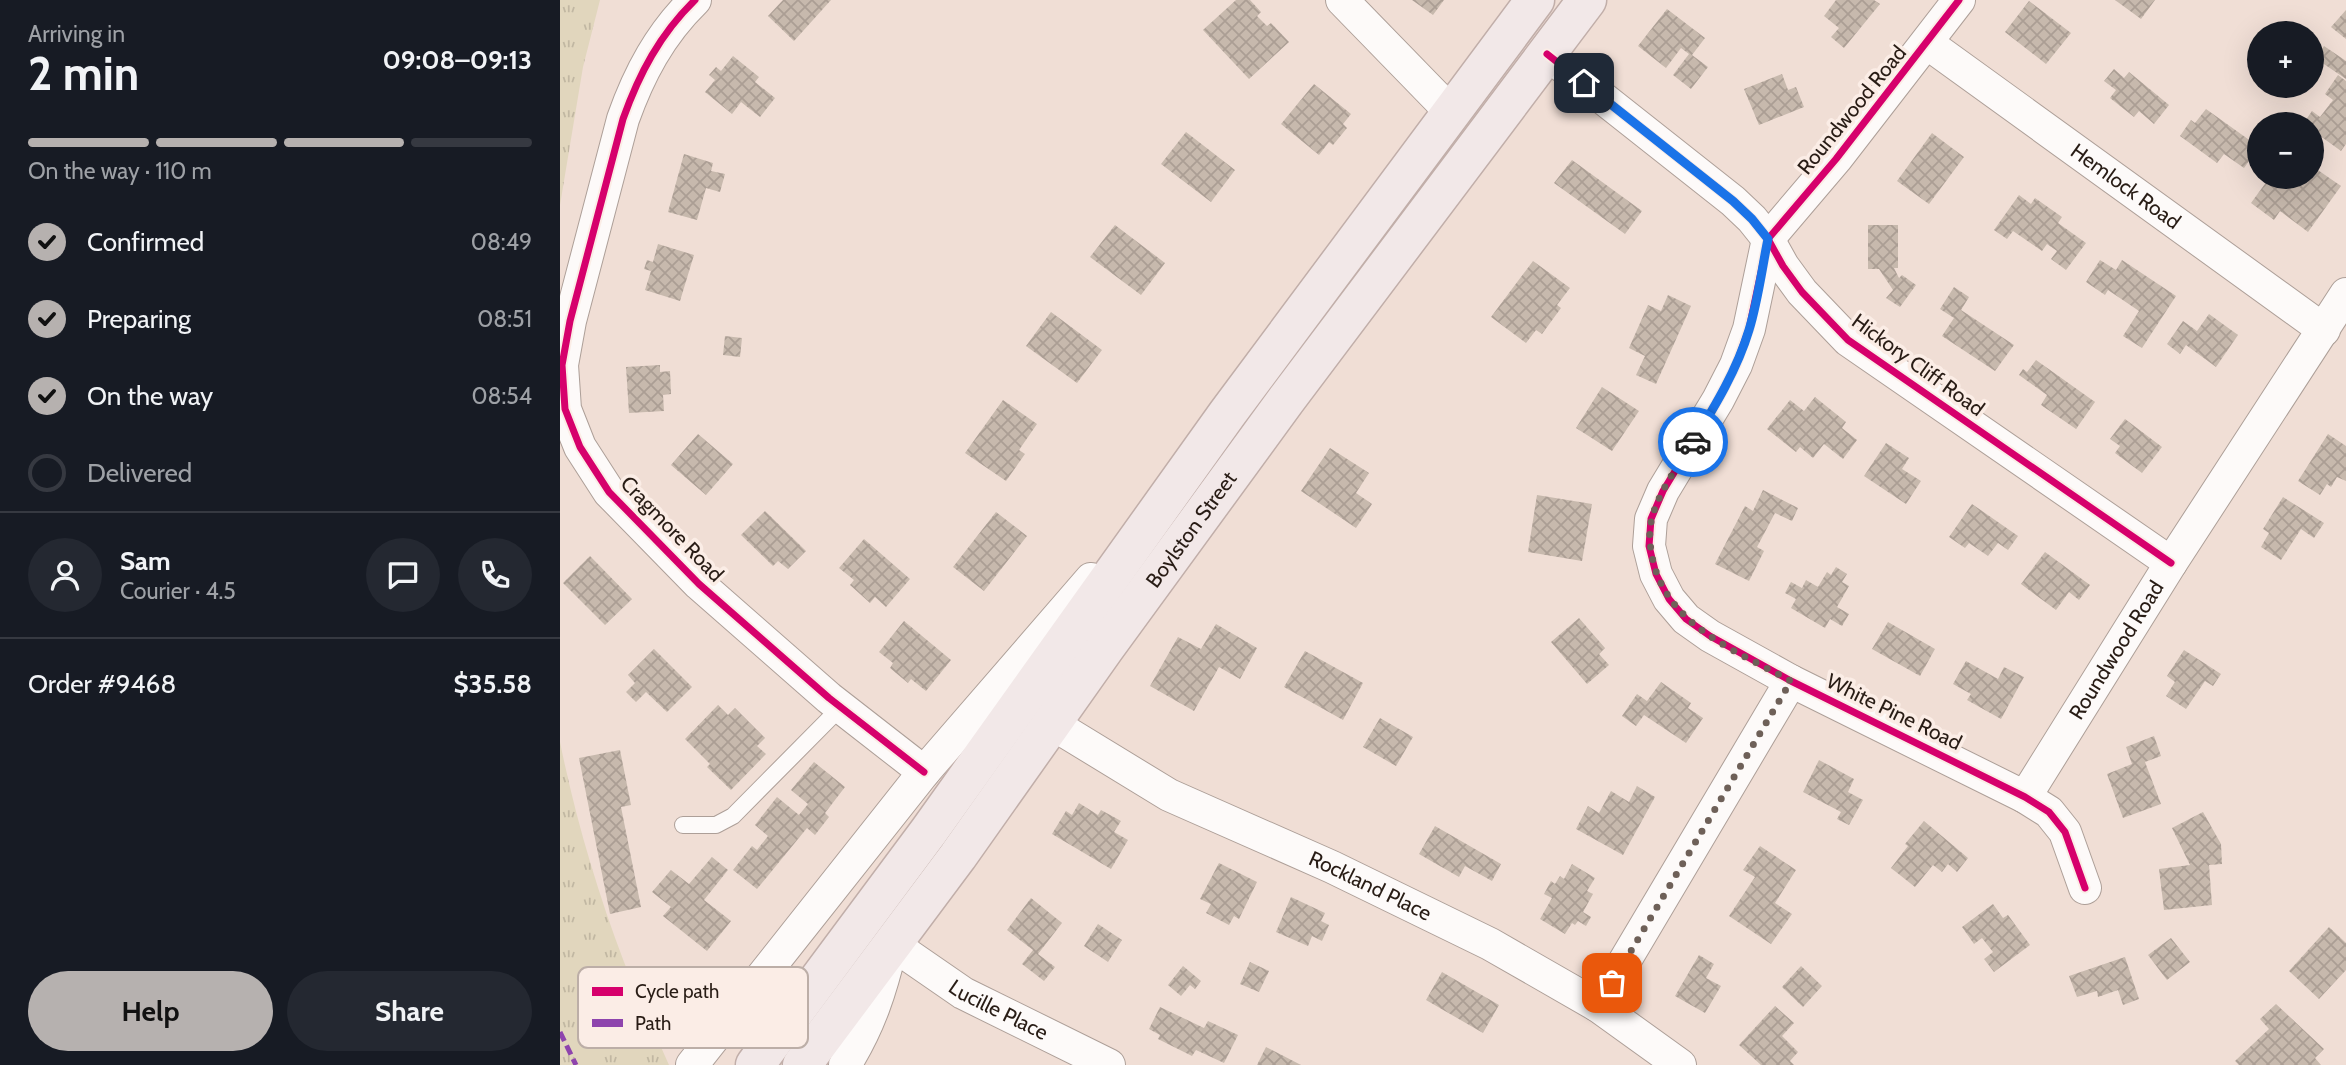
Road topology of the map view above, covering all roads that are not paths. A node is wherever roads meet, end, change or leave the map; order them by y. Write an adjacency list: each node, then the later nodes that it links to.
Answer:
1 (695, 0): 12 (street, Cragmore Road)
2 (1342, 0): 8 (street)
3 (1535, 0): 8 (highway, Boylston Street)
4 (1587, 0): 7 (highway, Boylston Street)
5 (1959, 0): 6 (street, Roundwood Road)
6 (1927, 43): 9 (street, Roundwood Road); 11 (street, Hemlock Road)
7 (1547, 54): 9 (street, Hickory Cliff Road); 17 (highway, Boylston Street)
8 (1451, 112): 13 (highway, Boylston Street)
9 (1768, 239): 14 (street, Hickory Cliff Road); 15 (street, White Pine Road)
10 (2346, 294): 11 (street, Roundwood Road)
11 (2324, 330): 14 (street, Roundwood Road)
12 (561, 365): 16 (street, Cragmore Road)
13 (1171, 490): 18 (street); 24 (highway, Boylston Street)
14 (2171, 563): 19 (street, Roundwood Road)
15 (1791, 681): 19 (street, White Pine Road); 25 (street)
16 (841, 707): 18 (street, Cragmore Road); 20 (lane)
17 (1051, 723): 22 (highway, Boylston Street); 25 (street, Rockland Place)
18 (924, 772): 23 (street)
19 (2025, 797): 21 (street, White Pine Road)
20 (683, 825)
21 (2085, 888)
22 (892, 944): 30 (highway, Boylston Street); 31 (street); 32 (street, Lucille Place)
23 (770, 967)
24 (808, 993)
25 (1598, 1006): 33 (street, Rockland Place)
26 (705, 1048): 28 (street)
27 (767, 1048): 29 (highway, Boylston Street)
28 (692, 1065)
29 (754, 1065)
30 (802, 1065)
31 (845, 1065)
32 (1109, 1065)
33 (1680, 1065)

